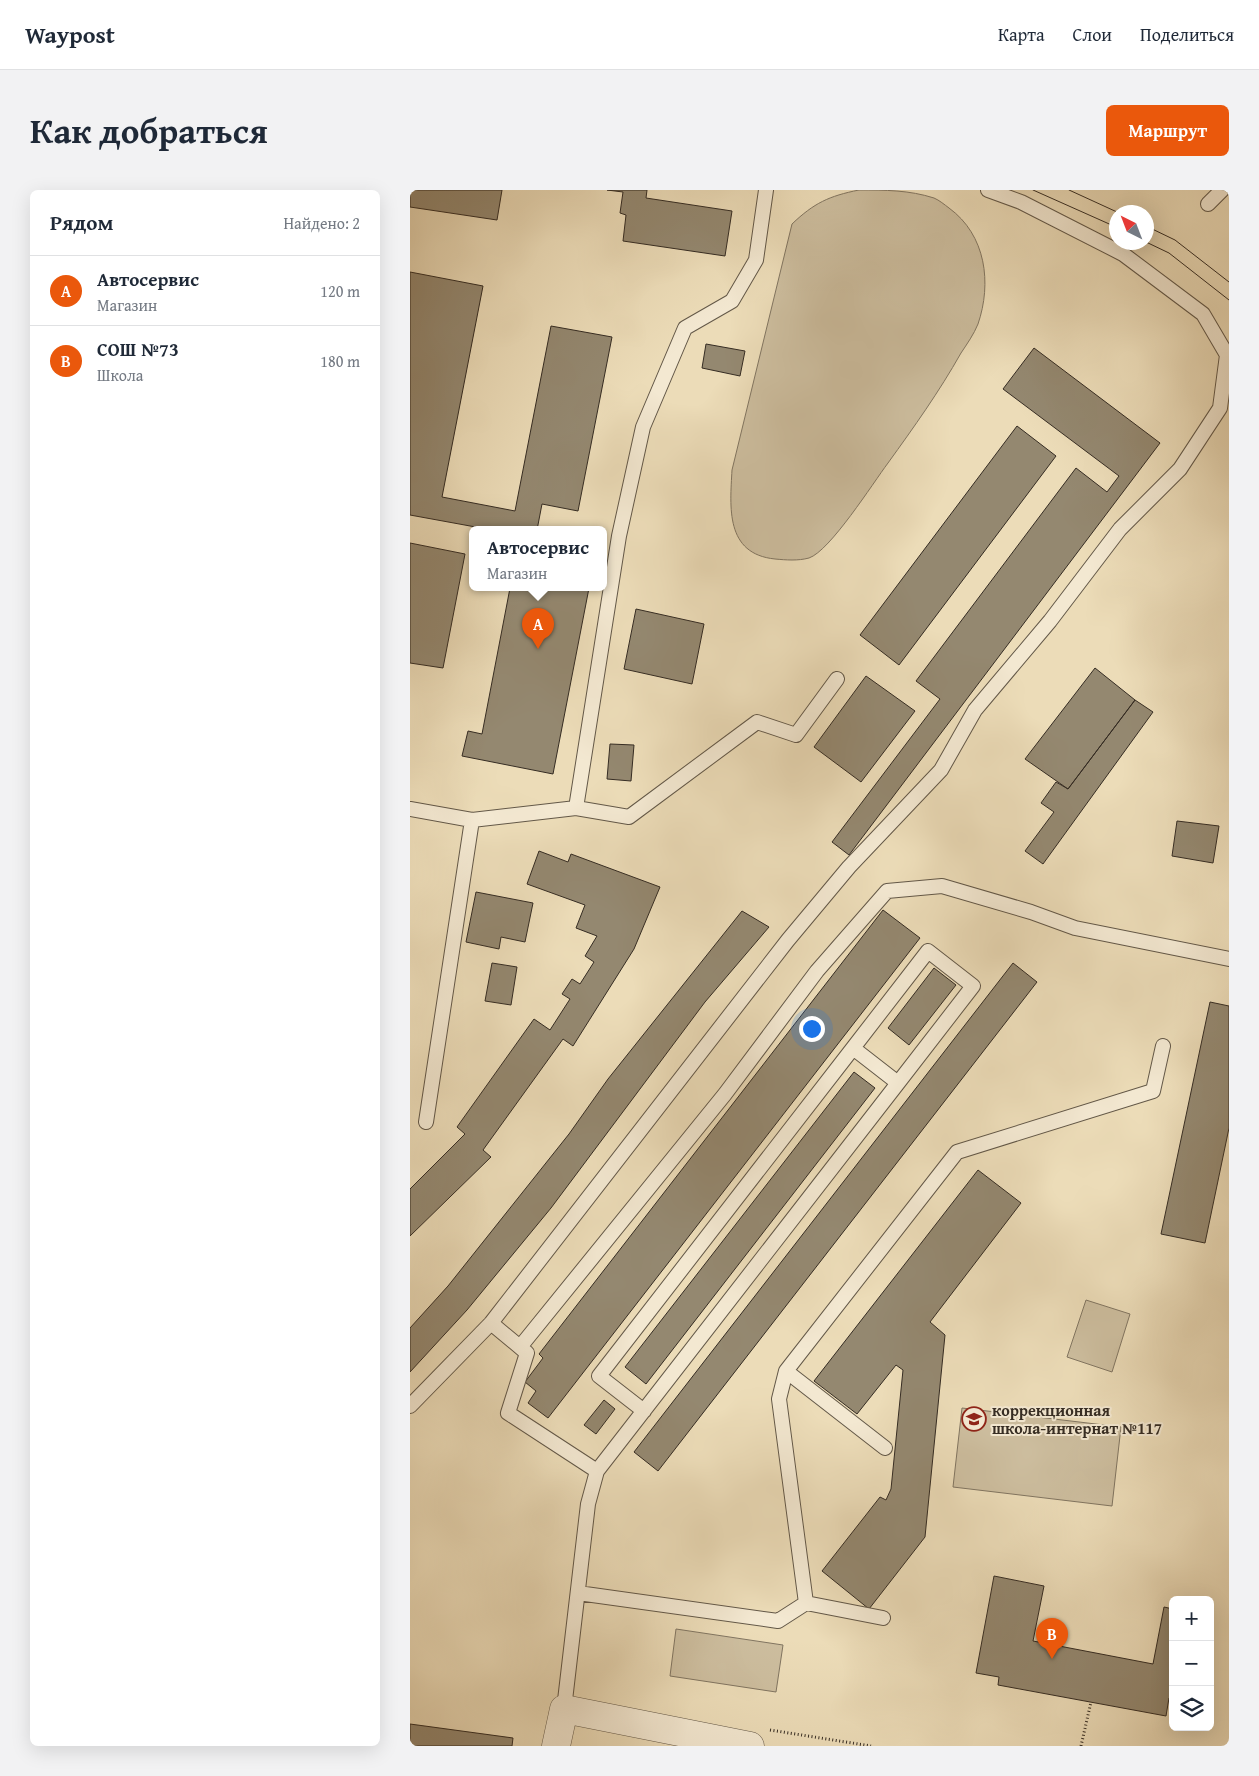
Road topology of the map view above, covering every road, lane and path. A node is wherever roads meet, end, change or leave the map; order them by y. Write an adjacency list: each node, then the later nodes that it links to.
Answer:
1 (766, 190): 6 (lane)
2 (988, 190): 14 (lane)
3 (1222, 190): 4 (lane)
4 (1208, 204)
5 (836, 679): 6 (lane)
6 (576, 808): 8 (lane)
7 (410, 809): 8 (lane)
8 (472, 820): 13 (lane)
9 (1229, 959): 15 (lane)
10 (1163, 1046): 16 (lane)
11 (853, 1048): 12 (lane); 12 (lane); 18 (lane)
12 (898, 1083): 18 (lane)
13 (426, 1122)
14 (492, 1323): 15 (lane); 17 (lane)
15 (520, 1347): 20 (lane)
16 (786, 1371): 19 (lane); 22 (lane)
17 (410, 1406)
18 (644, 1411): 20 (lane)
19 (885, 1448)
20 (597, 1471): 21 (lane)
21 (578, 1593): 22 (lane); 25 (lane)
22 (806, 1603): 23 (lane)
23 (883, 1618)
24 (1091, 1702): 28 (path)
25 (564, 1709): 26 (street); 27 (street)
26 (556, 1746)
27 (750, 1746)
28 (1081, 1746)

